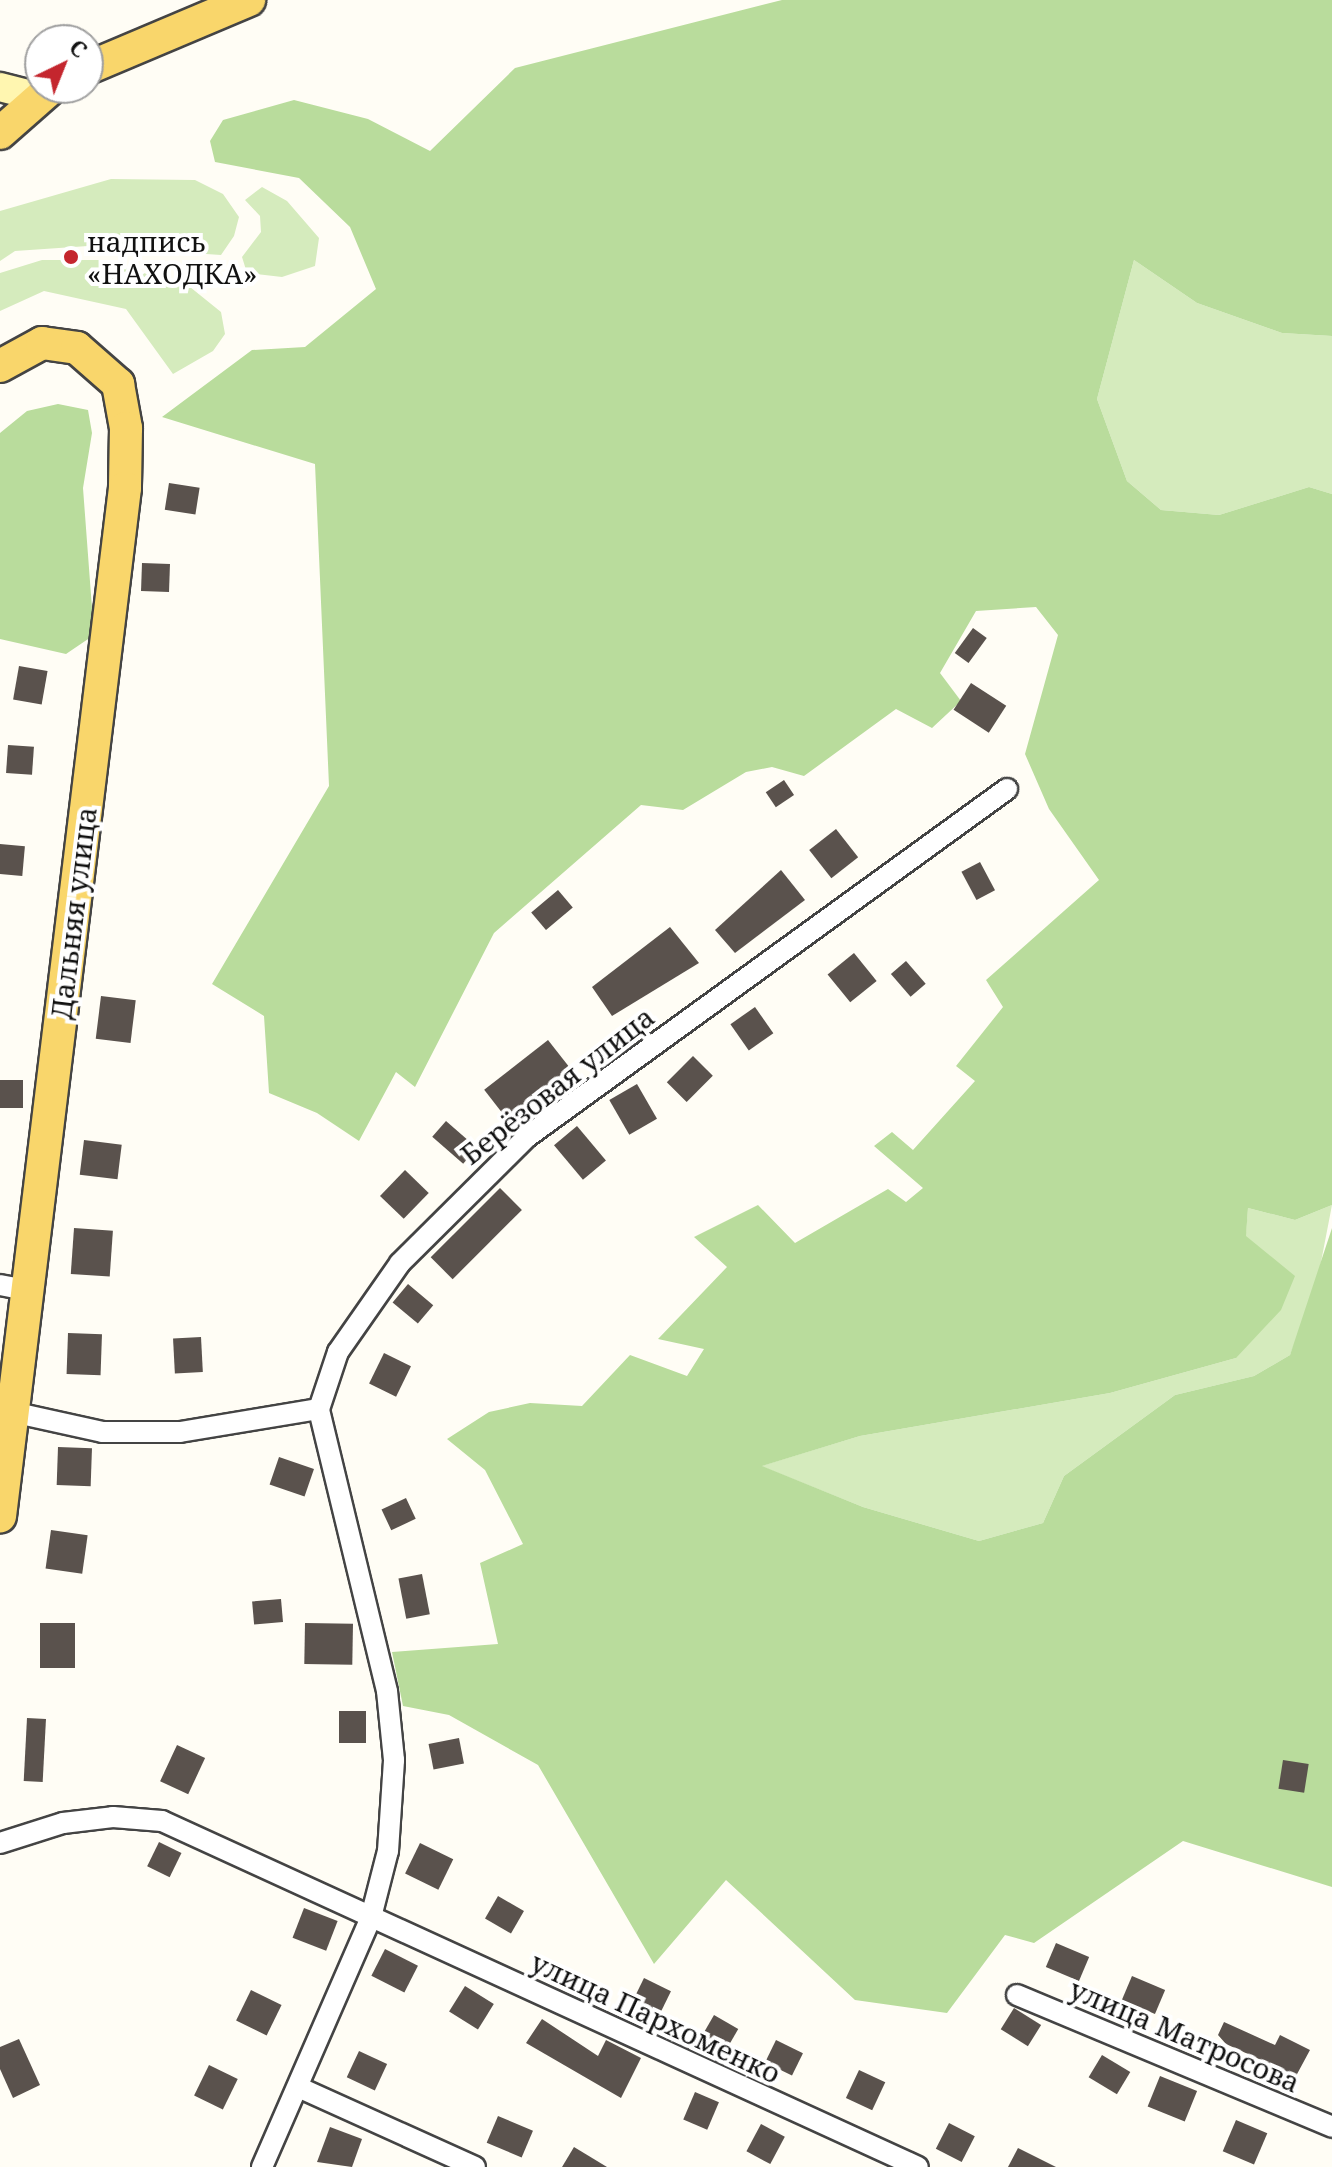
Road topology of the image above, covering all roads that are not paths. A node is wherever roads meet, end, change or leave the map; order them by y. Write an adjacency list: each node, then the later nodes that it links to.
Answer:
1 (249, 0): 2 (main road)
2 (104, 61)
3 (0, 87): 4 (street)
4 (24, 90)
5 (32, 104): 6 (main road)
6 (0, 133)
7 (0, 366): 9 (main road, Дальняя улица)
8 (1007, 789): 10 (street, Берёзовая улица)
9 (12, 1287): 11 (main road, Дальняя улица)
10 (319, 1409): 11 (street); 14 (street)
11 (5, 1411): 12 (main road, Дальняя улица)
12 (0, 1516)
13 (0, 1843): 14 (street, улица Пархоменко)
14 (371, 1917): 16 (street); 20 (street, улица Пархоменко)
15 (1017, 1995): 17 (street, улица Матросова)
16 (298, 2087): 18 (street); 19 (street)
17 (1332, 2127)
18 (262, 2167)
19 (475, 2167)
20 (918, 2167)

